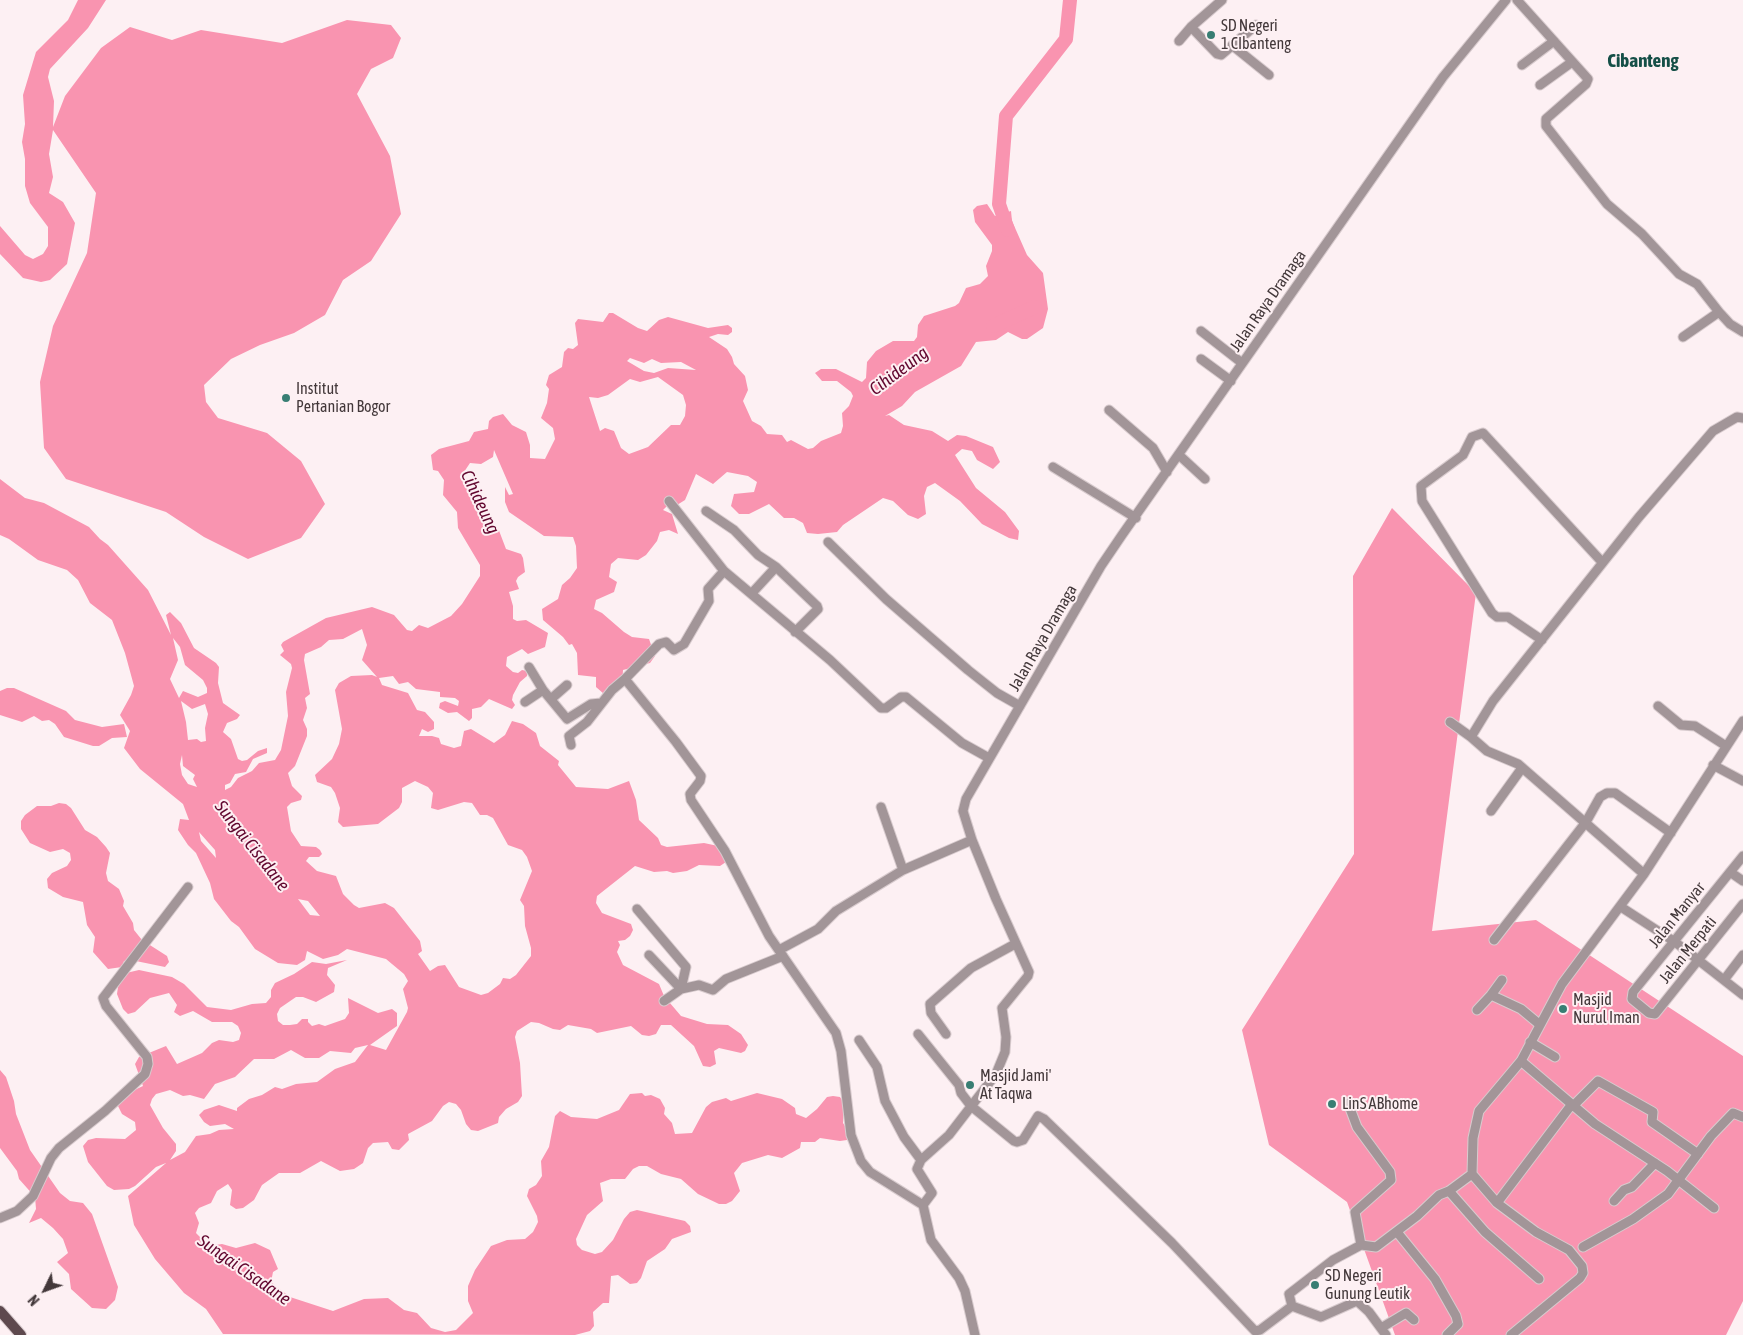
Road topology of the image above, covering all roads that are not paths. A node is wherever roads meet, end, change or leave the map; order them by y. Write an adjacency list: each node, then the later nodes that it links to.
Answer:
1 (1222, 0): 5 (street)
2 (1506, 0): 18 (street, Jalan Raya Dramaga)
3 (1518, 0): 7 (street)
4 (1256, 25): 8 (street)
5 (1191, 27): 6 (street); 8 (street)
6 (1179, 41)
7 (1554, 41): 9 (street); 10 (street)
8 (1233, 46): 11 (street)
9 (1572, 62): 12 (street); 13 (street)
10 (1522, 64)
11 (1269, 75)
12 (1540, 85)
13 (1719, 312): 15 (street); 16 (street)
14 (1201, 331): 18 (street)
15 (1743, 332)
16 (1683, 337)
17 (1201, 359): 19 (street)
18 (1242, 363): 19 (street, Jalan Raya Dramaga)
19 (1231, 381): 22 (street, Jalan Raya Dramaga)
20 (1109, 410): 24 (street)
21 (1743, 418): 30 (street)
22 (1179, 455): 24 (street, Jalan Raya Dramaga); 25 (street)
23 (1053, 467): 28 (street)
24 (1167, 472): 28 (street, Jalan Raya Dramaga)
25 (1206, 479)
26 (669, 500): 32 (street)
27 (706, 511): 31 (street)
28 (1136, 518): 43 (street, Jalan Raya Dramaga)
29 (828, 542): 43 (street)
30 (1602, 562): 35 (street); 35 (street)
31 (776, 567): 33 (street); 34 (street)
32 (724, 571): 33 (street); 37 (street)
33 (752, 593): 34 (street)
34 (795, 632): 50 (street)
35 (1542, 640): 47 (street)
36 (529, 667): 39 (street)
37 (625, 679): 42 (street); 71 (street)
38 (567, 685): 40 (street)
39 (543, 690): 40 (street); 41 (street)
40 (551, 699): 42 (street)
41 (525, 702)
42 (601, 702): 48 (street)
43 (1020, 706): 50 (street, Jalan Raya Dramaga)
44 (1658, 706): 49 (street)
45 (1743, 721): 49 (street)
46 (1450, 722): 47 (street)
47 (1471, 737): 52 (street)
48 (571, 745)
49 (1726, 746): 51 (street)
50 (989, 758): 58 (street, Jalan Raya Dramaga)
51 (1714, 765): 53 (street); 57 (street)
52 (1522, 768): 55 (street); 56 (street)
53 (1743, 781)
54 (881, 807): 60 (street)
55 (1491, 810)
56 (1586, 822): 57 (street); 62 (street); 68 (street)
57 (1671, 833): 62 (street)
58 (972, 840): 60 (street); 70 (street, Jalan Raya Dramaga)
59 (1743, 856): 61 (street, Jalan Manyar)
60 (904, 870): 71 (street)
61 (1730, 872): 63 (street); 69 (street, Jalan Manyar)
62 (1644, 874): 66 (street)
63 (1743, 881)
64 (188, 887): 104 (street)
65 (1743, 904): 74 (street, Jalan Merpati)
66 (1620, 907): 69 (street); 83 (street)
67 (637, 909): 77 (street)
68 (1494, 940)
69 (1675, 942): 74 (street); 82 (street, Jalan Manyar)
70 (1015, 944): 85 (street); 92 (street, Jalan Raya Dramaga)
71 (781, 953): 77 (street); 102 (street)
72 (649, 955): 77 (street)
73 (1743, 956): 76 (street)
74 (1699, 960): 76 (street); 82 (street, Jalan Merpati)
75 (1502, 980): 78 (street)
76 (1724, 980): 79 (street)
77 (681, 989): 80 (street)
78 (1491, 995): 81 (street); 83 (street)
79 (1743, 995)
80 (664, 1001)
81 (1477, 1010)
82 (1656, 1014)
83 (1539, 1024): 87 (street)
84 (918, 1034): 92 (street)
85 (946, 1034)
86 (859, 1040): 95 (street)
87 (1530, 1042): 88 (street); 89 (street)
88 (1555, 1057)
89 (1521, 1061): 91 (street); 97 (street)
90 (1348, 1103): 106 (street)
91 (1573, 1105): 94 (street); 96 (street); 101 (street)
92 (971, 1106): 95 (street, Jalan Raya Dramaga); 109 (street)
93 (1743, 1117): 94 (street)
94 (1698, 1154): 98 (street)
95 (921, 1160): 102 (street)
96 (1655, 1163): 98 (street); 100 (street)
97 (1472, 1174): 99 (street); 101 (street)
98 (1680, 1179): 103 (street); 107 (street)
99 (1449, 1191): 105 (street); 108 (street)
100 (1614, 1202)
101 (1497, 1203): 116 (street)
102 (923, 1205): 114 (street)
103 (1714, 1208)
104 (0, 1218)
105 (1397, 1232): 106 (street); 115 (street)
106 (1361, 1245): 109 (street)
107 (1583, 1247)
108 (1539, 1279)
109 (1292, 1306): 112 (street)
110 (0, 1311): 113 (main road)
111 (1414, 1320): 112 (street)
112 (1384, 1331)
113 (21, 1335)
114 (975, 1335)
115 (1447, 1335)
116 (1511, 1335)

